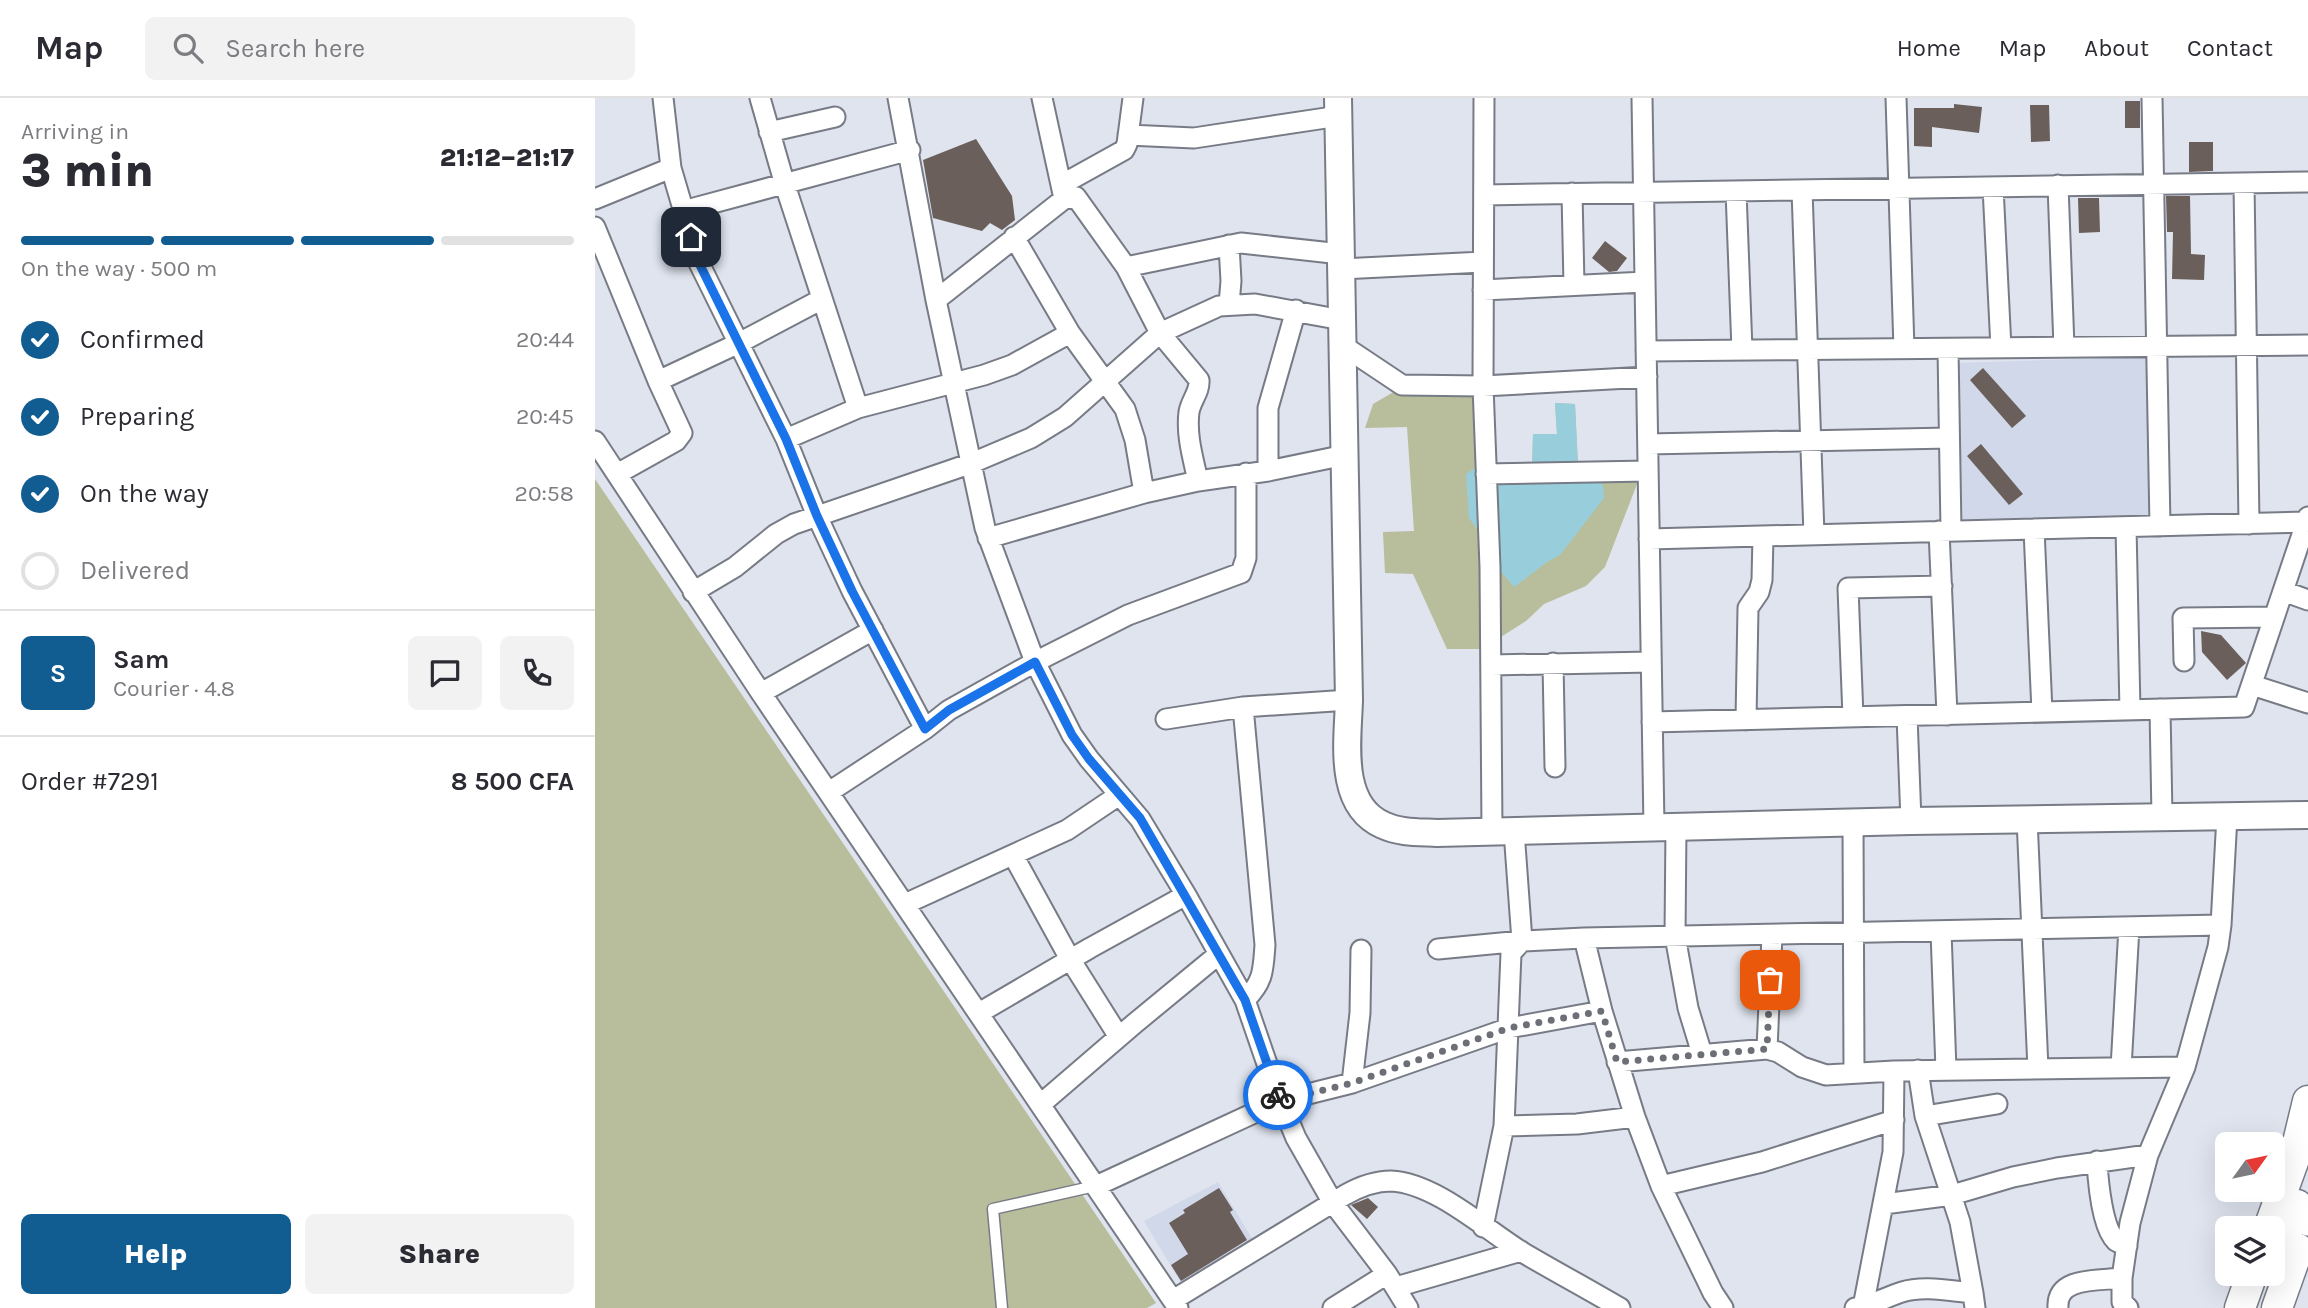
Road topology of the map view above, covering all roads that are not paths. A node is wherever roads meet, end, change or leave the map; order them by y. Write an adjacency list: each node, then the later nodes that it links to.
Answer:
1 (663, 98): 15 (street)
2 (759, 98): 12 (street)
3 (898, 98): 14 (street)
4 (1042, 98): 25 (street)
5 (1133, 98): 13 (street)
6 (1484, 98): 28 (street)
7 (1642, 98): 26 (street)
8 (1896, 98): 22 (street)
9 (2152, 98): 19 (street)
10 (1338, 107): 13 (street); 34 (street)
11 (835, 117): 12 (street)
12 (769, 132): 18 (street)
13 (1128, 135): 25 (street)
14 (910, 150): 18 (street); 41 (street)
15 (671, 168): 29 (street); 30 (street)
16 (2308, 181): 17 (street)
17 (2244, 183): 19 (street); 49 (street)
18 (785, 184): 30 (street); 40 (street)
19 (2154, 184): 20 (street); 51 (street)
20 (2058, 186): 21 (street); 50 (street)
21 (1993, 187): 22 (street); 52 (street)
22 (1899, 188): 23 (street); 54 (street)
23 (1802, 190): 24 (street); 53 (street)
24 (1736, 191): 26 (street); 56 (street)
25 (1063, 192): 32 (street); 36 (street)
26 (1643, 192): 27 (street); 37 (street)
27 (1572, 194): 28 (street); 38 (street)
28 (1484, 195): 35 (street)
29 (595, 199)
30 (683, 211): 47 (street)
31 (595, 227): 59 (street)
32 (1014, 237): 41 (street); 45 (street)
33 (1229, 245): 34 (street); 36 (street); 42 (street)
34 (1341, 261): 35 (street); 44 (street)
35 (1483, 262): 39 (street)
36 (1126, 267): 46 (street)
37 (1645, 282): 38 (street); 57 (street)
38 (1574, 285): 39 (street)
39 (1483, 290): 62 (street)
40 (822, 299): 47 (street); 63 (street)
41 (936, 300): 60 (street)
42 (1229, 304): 43 (street); 46 (street)
43 (1296, 310): 44 (street); 71 (street)
44 (1342, 332): 62 (street); 69 (street)
45 (1070, 333): 60 (street); 61 (street)
46 (1160, 333): 61 (street); 76 (street)
47 (739, 343): 59 (street); 65 (street)
48 (2308, 345): 49 (street)
49 (2246, 346): 51 (street); 80 (street)
50 (2064, 347): 51 (street); 52 (street)
51 (2158, 347): 81 (street)
52 (2001, 348): 55 (street)
53 (1808, 349): 54 (street); 56 (street); 67 (street)
54 (1904, 349): 55 (street)
55 (1948, 349): 64 (street)
56 (1742, 350): 57 (street)
57 (1646, 351): 58 (street)
58 (1647, 377): 62 (street); 68 (street)
59 (658, 381): 74 (street)
60 (954, 381): 63 (street); 70 (street)
61 (1104, 381): 70 (street); 77 (street)
62 (1483, 386): 75 (street)
63 (858, 408): 65 (street)
64 (1949, 438): 67 (street); 83 (street)
65 (786, 439): 78 (street)
66 (595, 441): 74 (street)
67 (1811, 441): 68 (street); 85 (street)
68 (1648, 444): 72 (street)
69 (1345, 455): 71 (street); 102 (street)
70 (972, 463): 78 (street); 87 (street)
71 (1268, 471): 73 (street)
72 (1648, 471): 75 (street); 88 (street)
73 (1245, 473): 76 (street); 96 (street)
74 (617, 474): 91 (street)
75 (1486, 474): 99 (street)
76 (1198, 481): 77 (street)
77 (1145, 493): 87 (street)
78 (817, 516): 91 (street); 94 (street)
79 (2307, 519): 80 (street); 90 (street)
80 (2249, 524): 81 (street)
81 (2160, 526): 82 (street)
82 (2126, 527): 84 (street); 106 (street)
83 (1945, 530): 84 (street); 85 (street); 89 (street)
84 (2035, 530): 107 (street)
85 (1814, 535): 86 (street)
86 (1763, 536): 88 (street); 112 (street)
87 (988, 538): 96 (street)
88 (1649, 539): 97 (street)
89 (1941, 586): 108 (street); 110 (street)
90 (2283, 591): 92 (street); 93 (street)
91 (693, 592): 101 (street)
92 (2308, 600)
93 (2274, 617): 95 (street); 100 (street)
94 (873, 630): 101 (street); 114 (street)
95 (2184, 661)
96 (1035, 662): 114 (street); 117 (street)
97 (1651, 662): 98 (street); 113 (street)
98 (1553, 663): 99 (street); 115 (street)
99 (1491, 665): 125 (street)
100 (2252, 685): 103 (street); 105 (street)
101 (761, 692): 116 (street)
102 (1349, 700): 104 (street); 125 (street)
103 (2308, 703)
104 (1243, 707): 111 (street); 142 (street)
105 (2160, 709): 106 (street); 119 (street)
106 (2130, 710): 107 (street)
107 (2042, 712): 108 (street)
108 (1947, 715): 109 (street)
109 (1907, 716): 110 (street); 122 (street)
110 (1853, 717): 112 (street)
111 (1166, 719)
112 (1746, 720): 113 (street)
113 (1652, 722): 124 (street)
114 (925, 729): 116 (street)
115 (1555, 767)
116 (829, 792): 128 (street)
117 (1119, 795): 126 (street); 127 (street)
118 (2308, 815): 120 (street)
119 (2162, 816): 120 (street); 121 (street)
120 (2227, 816): 129 (street)
121 (2027, 819): 122 (street); 131 (street)
122 (1912, 821): 123 (street)
123 (1853, 823): 124 (street); 133 (street)
124 (1665, 827): 125 (street); 135 (street)
125 (1503, 831): 137 (street)
126 (1013, 855): 128 (street); 141 (street)
127 (1186, 895): 140 (street); 141 (street)
128 (905, 904): 144 (street)
129 (2221, 925): 130 (street); 150 (street)
130 (2129, 927): 131 (street); 151 (street)
131 (2031, 929): 132 (street); 152 (street)
132 (1941, 931): 133 (street); 154 (street)
133 (1854, 933): 134 (street); 156 (street)
134 (1772, 934): 135 (street); 147 (street)
135 (1675, 936): 136 (street); 148 (street)
136 (1584, 938): 137 (street); 143 (street)
137 (1522, 941): 138 (street); 145 (street)
138 (1438, 949)
139 (1361, 950): 157 (street)
140 (1219, 954): 142 (street); 146 (street)
141 (1070, 959): 144 (street); 146 (street)
142 (1245, 1000): 159 (street)
143 (1602, 1011): 145 (street); 149 (street)
144 (979, 1013): 161 (street)
145 (1509, 1028): 157 (street); 166 (street)
146 (1119, 1037): 161 (street)
147 (1767, 1049): 148 (street); 156 (street)
148 (1702, 1054): 149 (street)
149 (1617, 1062): 164 (street)
150 (2185, 1067): 151 (street); 167 (street)
151 (2121, 1068): 152 (street)
152 (2038, 1069): 154 (street)
153 (1917, 1070): 154 (street); 155 (street); 163 (street)
154 (1946, 1070)
155 (1894, 1071): 156 (street); 165 (street)
156 (1854, 1073)
157 (1352, 1083): 159 (street)
158 (2308, 1089): 169 (main road)
159 (1280, 1101): 170 (street); 173 (street)
160 (2308, 1101): 169 (main road)
161 (1041, 1104): 170 (street)
162 (1997, 1104): 163 (street)
163 (1925, 1116): 172 (street)
164 (1635, 1117): 166 (street); 171 (street)
165 (1894, 1120): 171 (street); 174 (street)
166 (1504, 1126): 178 (street)
167 (2148, 1156): 168 (street); 179 (street)
168 (2097, 1161): 172 (street); 179 (street)
169 (2292, 1165): 175 (main road); 176 (main road)
170 (1096, 1186): 188 (street); 189 (lane)
171 (1661, 1186): 193 (street)
172 (1952, 1195): 174 (street); 187 (street)
173 (1333, 1203): 178 (street); 182 (street); 188 (street)
174 (1884, 1205): 194 (street)
175 (2273, 1216)
176 (2283, 1216)
177 (2308, 1225): 200 (main road)
178 (1483, 1227): 180 (street)
179 (2127, 1246): 181 (street)
180 (1521, 1251): 182 (street); 192 (street)
181 (2122, 1278): 195 (street); 196 (street)
182 (1391, 1281): 190 (street); 191 (street)
183 (2228, 1286): 197 (main road)
184 (2247, 1286): 198 (main road)
185 (2268, 1286): 199 (main road)
186 (1907, 1300): 187 (street); 194 (street)
187 (1974, 1300)
188 (1175, 1304)
189 (1002, 1308)
190 (1333, 1308)
191 (1408, 1308)
192 (1620, 1308)
193 (1723, 1308)
194 (1859, 1308)
195 (2058, 1308)
196 (2128, 1308)
197 (2220, 1308)
198 (2239, 1308)
199 (2259, 1308)
200 (2277, 1308)

